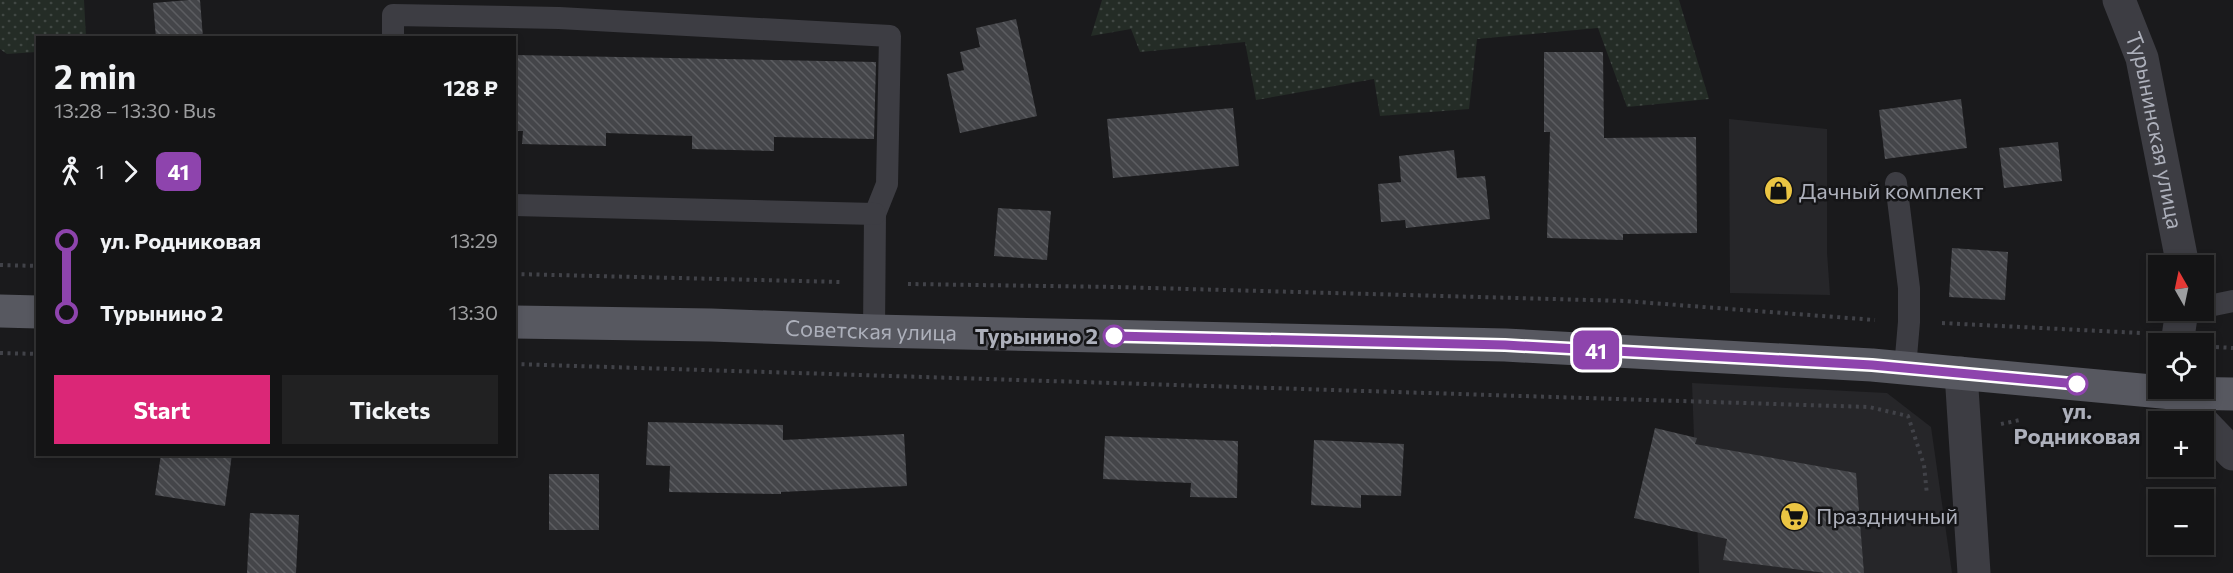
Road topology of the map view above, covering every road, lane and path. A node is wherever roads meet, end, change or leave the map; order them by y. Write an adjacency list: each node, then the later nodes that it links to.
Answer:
1 (2119, 0): 7 (street, Турынинская улица)
2 (559, 9): 3 (lane); 6 (lane)
3 (393, 36)
4 (1896, 183): 18 (lane)
5 (516, 205): 6 (lane)
6 (875, 214): 11 (lane)
7 (2181, 255)
8 (0, 265): 9 (path)
9 (36, 266)
10 (516, 274): 11 (path)
11 (874, 283): 18 (path); 19 (lane)
12 (2233, 301): 13 (lane)
13 (2214, 309)
14 (0, 311): 15 (main road)
15 (36, 312)
16 (2148, 320): 18 (path)
17 (516, 322): 19 (main road, Советская улица)
18 (1909, 322): 23 (lane)
19 (874, 331): 23 (main road, Советская улица)
20 (0, 353): 21 (path)
21 (36, 354)
22 (516, 364): 35 (path)
23 (1905, 368): 24 (main road, Советская улица)
24 (1960, 373): 25 (main road, Советская улица); 34 (street)
25 (2148, 389)
26 (2214, 393): 27 (main road, Советская улица)
27 (2233, 394)
28 (2180, 399): 29 (street)
29 (2191, 411)
30 (2031, 420): 31 (path)
31 (1998, 425)
32 (2214, 435): 33 (street)
33 (2233, 454)
34 (1965, 461): 35 (path); 37 (street)
35 (1924, 465): 36 (path)
36 (1927, 497)
37 (1974, 573)

